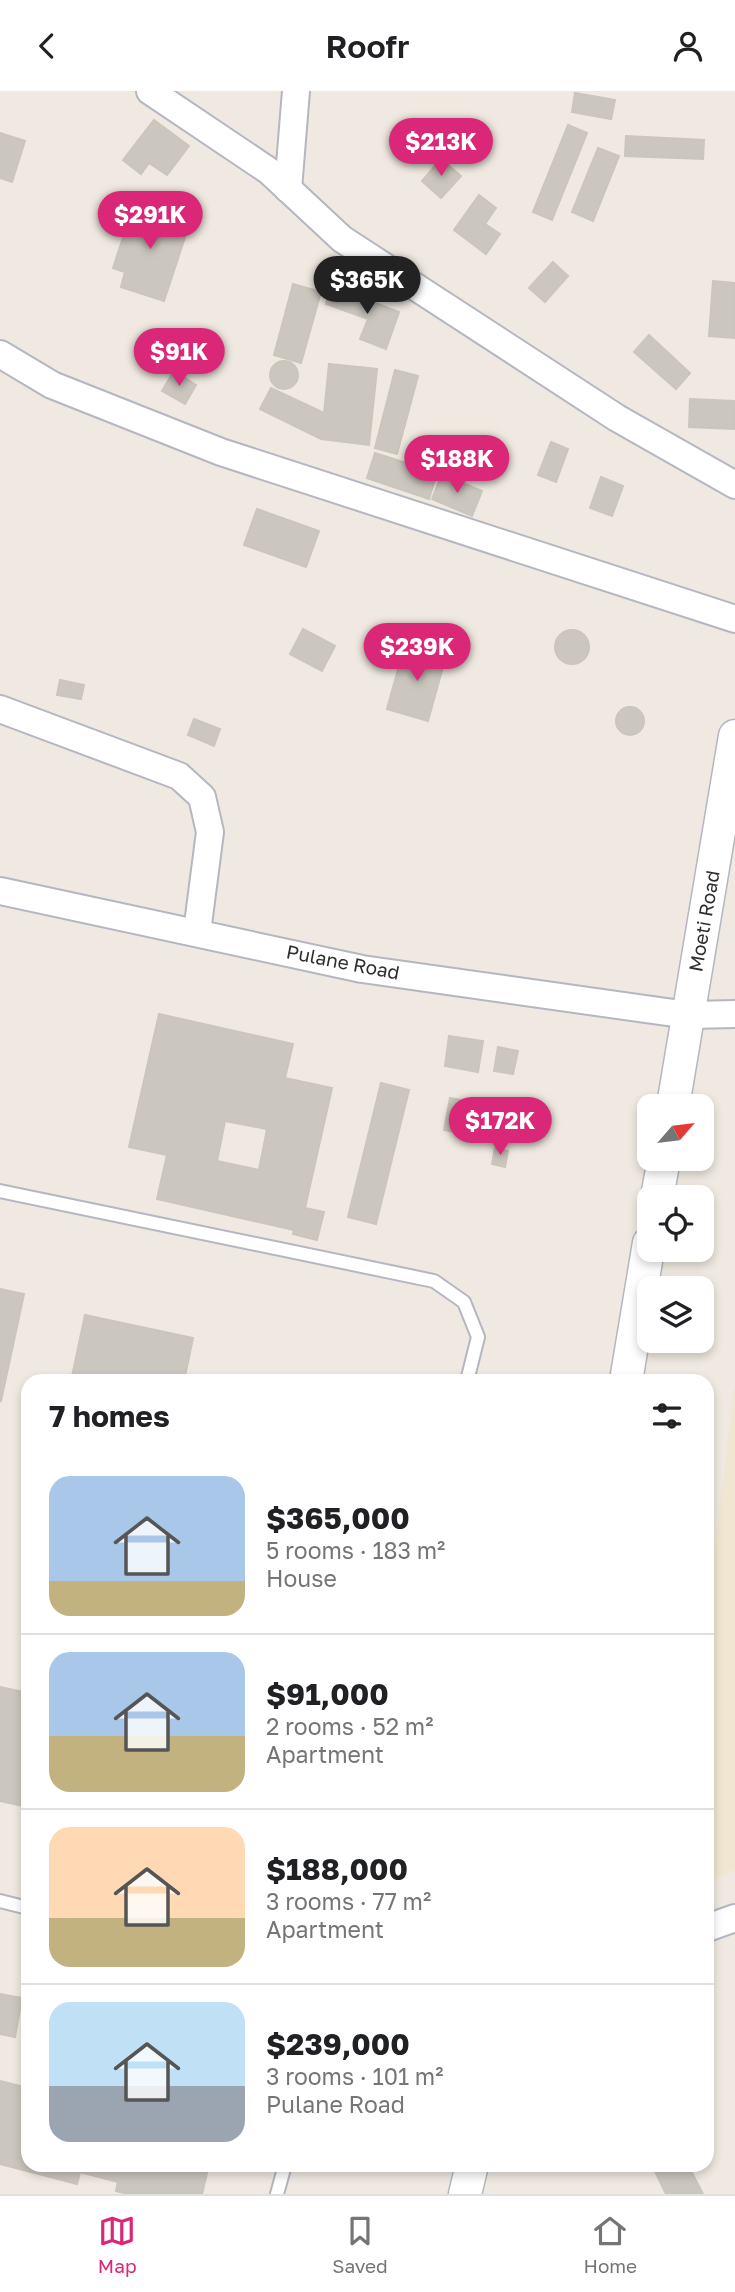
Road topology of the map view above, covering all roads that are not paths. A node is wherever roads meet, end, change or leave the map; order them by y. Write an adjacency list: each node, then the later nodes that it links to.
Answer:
1 (150, 91): 3 (street)
2 (296, 91): 3 (street)
3 (288, 189): 5 (street)
4 (0, 354): 6 (street)
5 (735, 485)
6 (735, 619)
7 (0, 709): 10 (street)
8 (735, 736): 12 (street, Moeti Road)
9 (0, 891): 10 (street, Pulane Road)
10 (197, 932): 12 (street, Pulane Road)
11 (735, 1014): 12 (street, Pulane Road)
12 (688, 1015): 13 (street, Moeti Road)
13 (675, 1094)
14 (0, 1191): 16 (lane)
15 (646, 1262): 17 (street)
16 (469, 1374)
17 (627, 1374)
18 (0, 1901): 19 (lane)
19 (21, 1906)
20 (735, 1918): 21 (street)
21 (714, 1926)
22 (283, 2172): 25 (lane)
23 (470, 2172): 26 (street)
24 (479, 2172): 27 (street)
25 (277, 2194)
26 (465, 2194)
27 (481, 2194)

